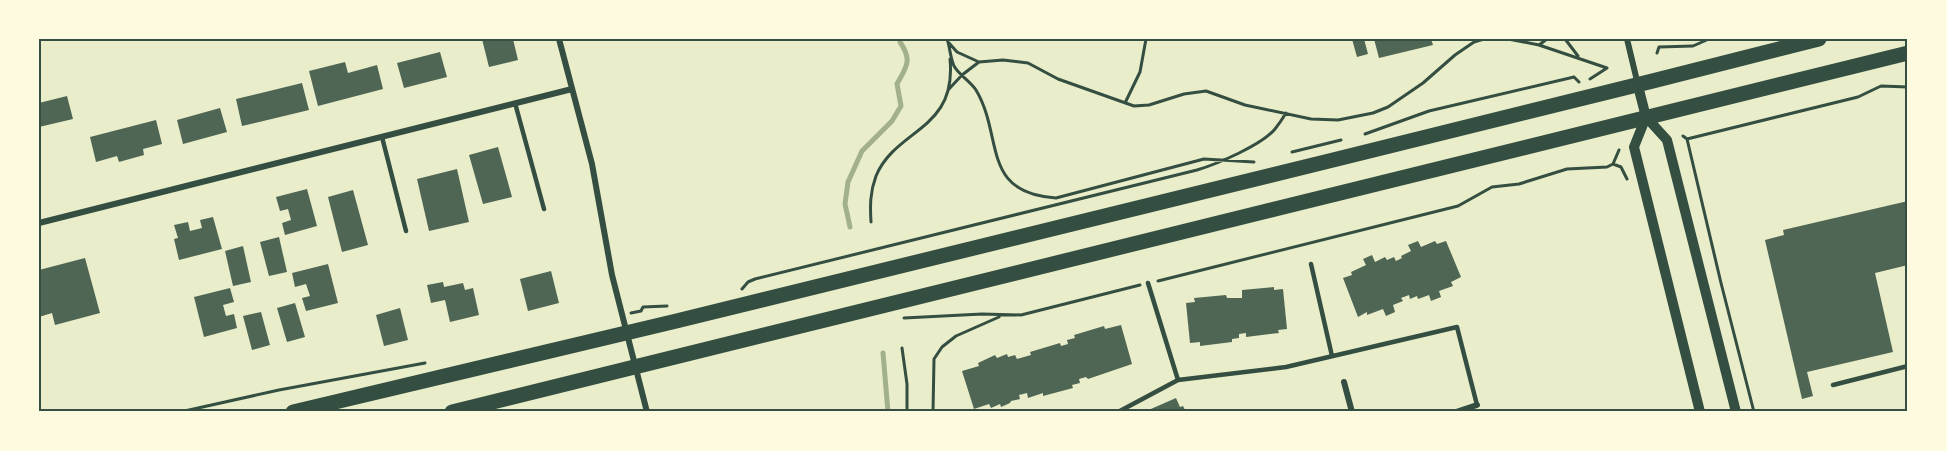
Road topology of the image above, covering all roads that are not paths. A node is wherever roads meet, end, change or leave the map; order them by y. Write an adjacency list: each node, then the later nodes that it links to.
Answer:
1 (559, 39): 6 (street)
2 (1627, 39): 5 (street)
3 (1819, 39): 5 (main road)
4 (1908, 53): 8 (main road)
5 (1638, 86): 8 (street); 15 (main road)
6 (572, 89): 7 (street); 15 (street)
7 (515, 104): 9 (street); 10 (lane)
8 (1647, 117): 17 (main road); 29 (street); 30 (street)
9 (382, 137): 11 (street); 12 (lane)
10 (544, 209)
11 (39, 223)
12 (406, 231)
13 (1311, 264): 16 (lane)
14 (1148, 283): 19 (lane)
15 (626, 334): 17 (street); 23 (main road)
16 (1332, 356): 19 (lane); 22 (lane)
17 (635, 366): 24 (main road); 25 (street)
18 (1908, 366): 21 (lane)
19 (1178, 380): 26 (lane)
20 (1344, 382): 27 (street)
21 (1833, 385)
22 (1477, 405): 28 (street)
23 (293, 412)
24 (452, 412)
25 (647, 412)
26 (1118, 412)
27 (1352, 412)
28 (1456, 412)
29 (1700, 412)
30 (1736, 412)

